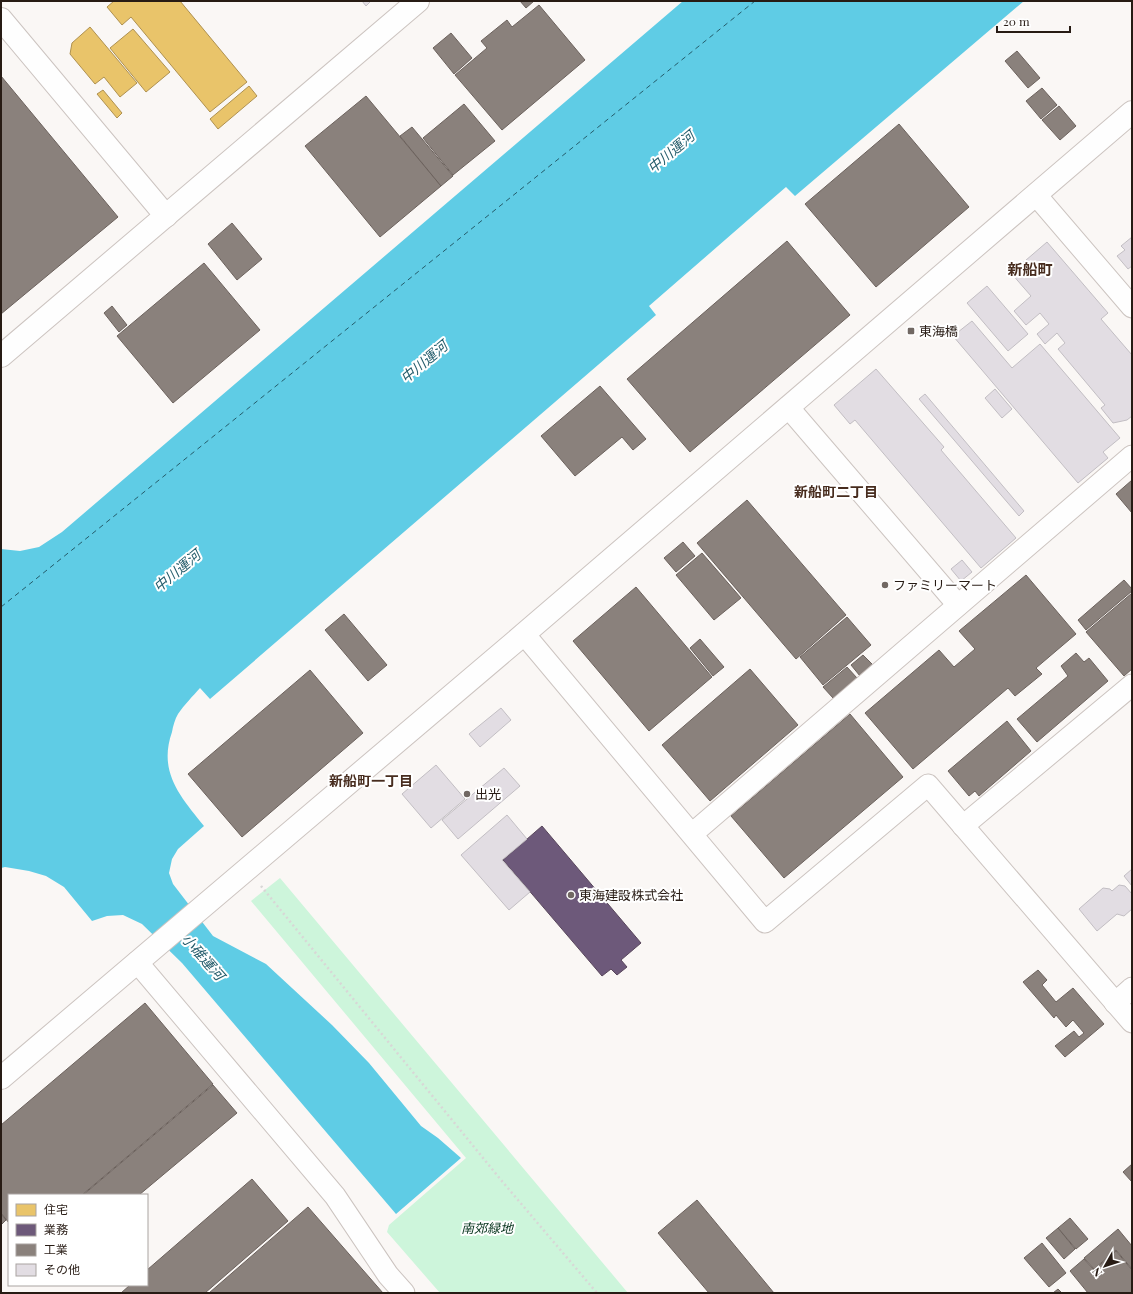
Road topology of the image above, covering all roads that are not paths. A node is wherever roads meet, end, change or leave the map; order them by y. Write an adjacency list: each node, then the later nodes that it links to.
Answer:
1 (418, 1): 5 (street)
2 (1, 19): 5 (street)
3 (1132, 112): 4 (street)
4 (1036, 195): 6 (street); 8 (street)
5 (166, 216): 7 (street)
6 (1132, 307)
7 (1, 356)
8 (788, 407): 10 (street); 11 (street)
9 (1132, 456): 10 (street)
10 (958, 605): 14 (street)
11 (524, 634): 14 (street); 15 (street)
12 (1132, 685): 13 (street)
13 (963, 826): 14 (street); 17 (street)
14 (692, 834)
15 (144, 957): 19 (street); 20 (street)
16 (1132, 988): 17 (street)
17 (1115, 1003): 18 (street)
18 (1132, 1022)
19 (1, 1078)
20 (404, 1293)

